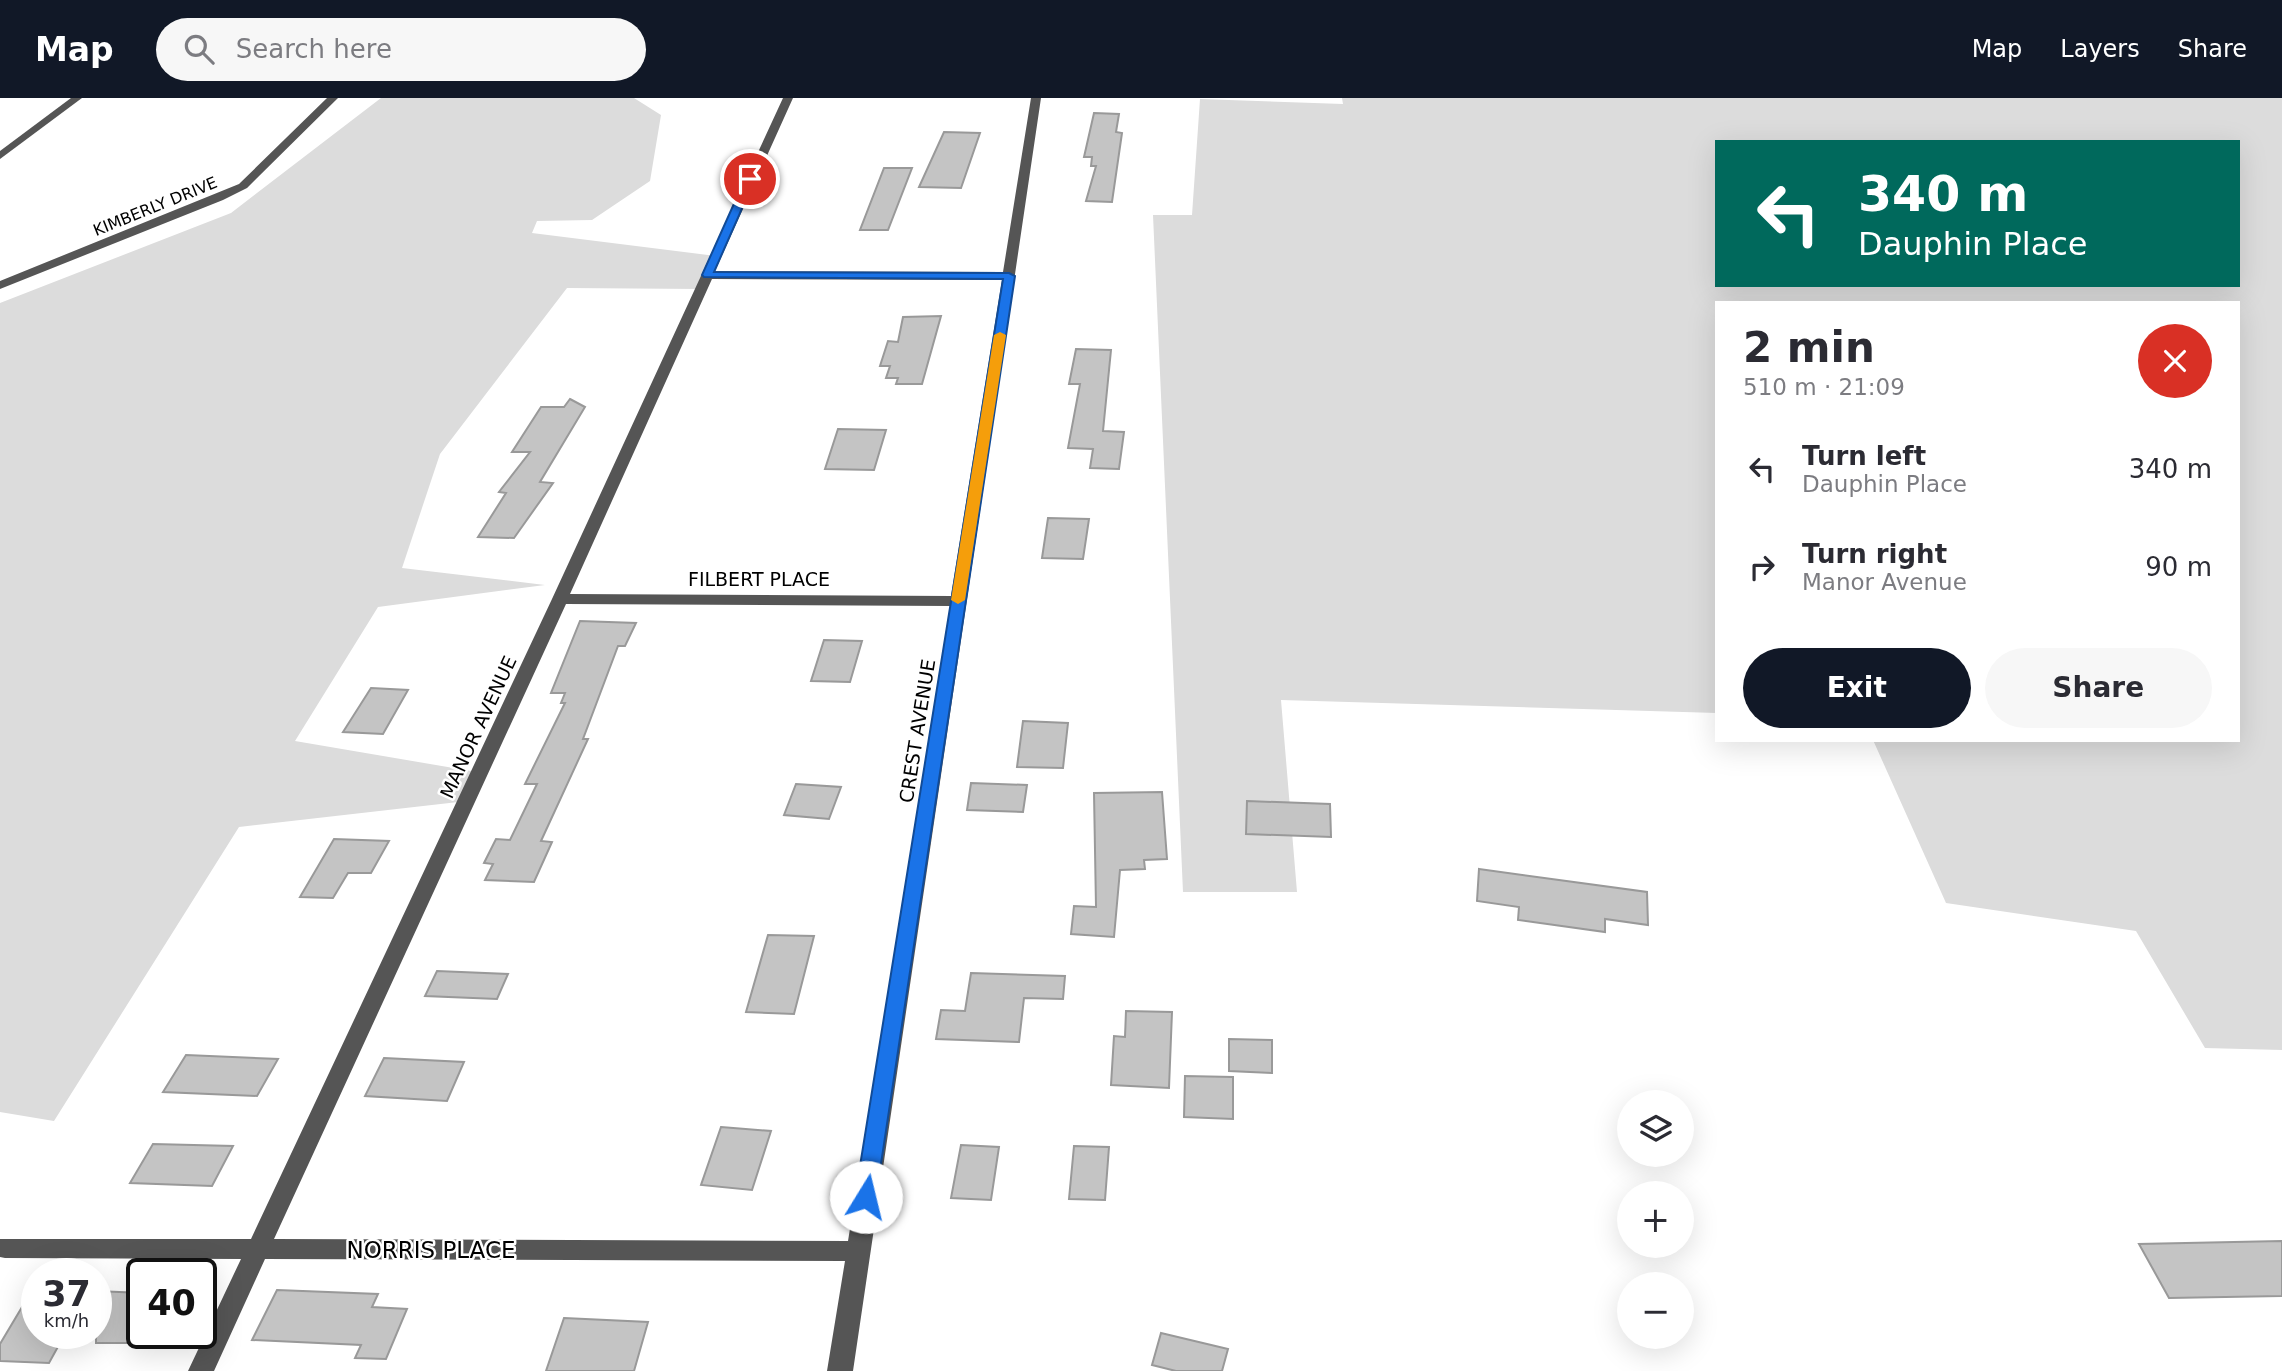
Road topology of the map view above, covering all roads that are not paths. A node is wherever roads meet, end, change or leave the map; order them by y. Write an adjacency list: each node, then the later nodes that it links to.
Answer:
1 (77, 98): 5 (street)
2 (333, 98): 8 (street, KIMBERLY DRIVE)
3 (788, 98): 6 (street, MANOR AVENUE)
4 (1036, 98): 7 (street, CREST AVENUE)
5 (0, 156)
6 (707, 275): 7 (street); 9 (street, MANOR AVENUE)
7 (1009, 276): 10 (street, CREST AVENUE)
8 (0, 285)
9 (560, 599): 10 (street, FILBERT PLACE); 12 (street, MANOR AVENUE)
10 (958, 601): 13 (street, CREST AVENUE)
11 (5, 1248): 12 (street, NORRIS PLACE)
12 (258, 1249): 13 (street, NORRIS PLACE); 14 (street, MANOR AVENUE)
13 (858, 1251): 15 (street, CREST AVENUE)
14 (201, 1371)
15 (840, 1371)

